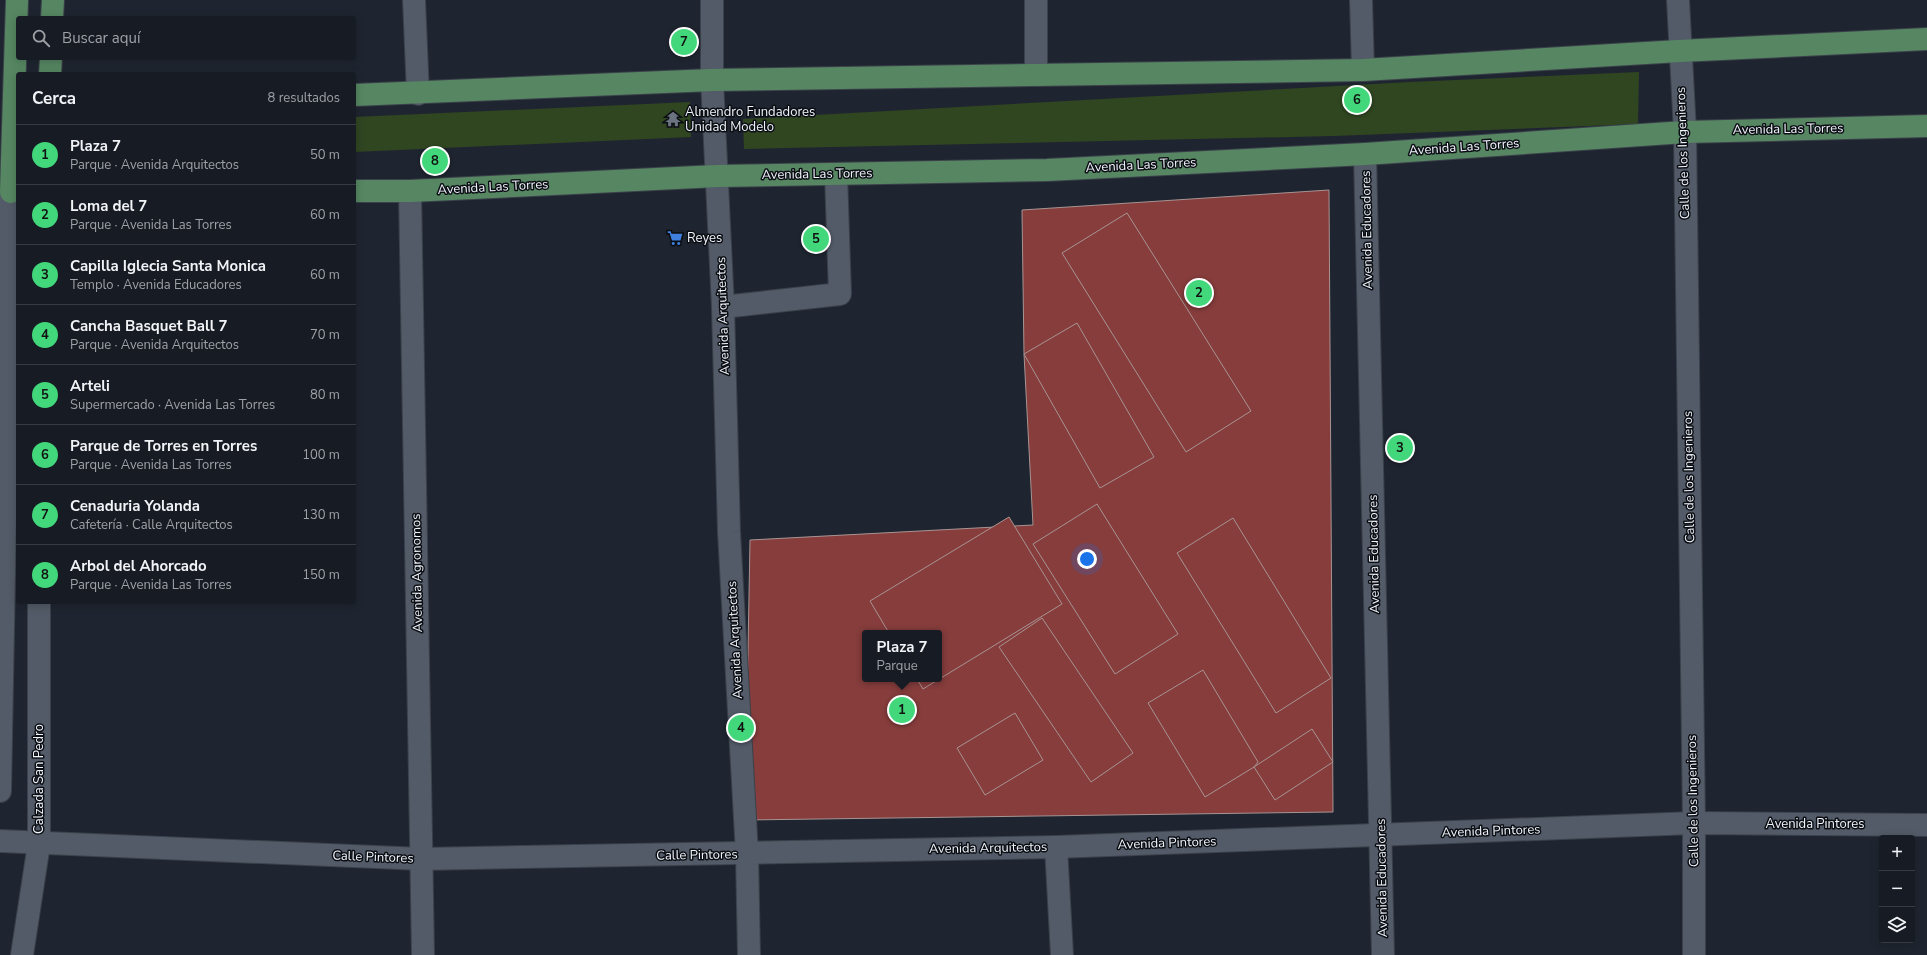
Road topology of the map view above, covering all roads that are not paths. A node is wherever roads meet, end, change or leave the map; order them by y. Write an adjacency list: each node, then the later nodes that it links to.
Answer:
1 (17, 0): 8 (main road)
2 (53, 0): 9 (main road)
3 (414, 0): 18 (street)
4 (712, 0): 17 (street, Avenida Arquitectos)
5 (1036, 0): 16 (street)
6 (1361, 0): 14 (street)
7 (1678, 0): 12 (street, Calle de los Ingenieros)
8 (16, 16)
9 (52, 16)
10 (16, 17): 20 (main road)
11 (1927, 39): 12 (main road)
12 (1679, 51): 14 (main road); 22 (street, Calle de los Ingenieros)
13 (51, 60): 15 (main road)
14 (1363, 70): 16 (main road)
15 (50, 72)
16 (1036, 75): 17 (main road)
17 (712, 80): 18 (main road); 25 (street, Avenida Arquitectos)
18 (418, 94): 19 (main road)
19 (356, 96)
20 (11, 103): 28 (main road)
21 (1927, 126): 22 (main road, Avenida Las Torres)
22 (1685, 132): 23 (main road, Avenida Las Torres); 33 (street, Calle de los Ingenieros)
23 (1365, 154): 24 (main road, Avenida Las Torres); 35 (street, Avenida Educadores)
24 (836, 174): 25 (main road, Avenida Las Torres); 29 (street)
25 (717, 176): 27 (main road, Avenida Las Torres); 29 (street, Avenida Arquitectos)
26 (356, 191): 27 (main road, Avenida Las Torres)
27 (410, 191): 40 (street, Avenida Agronomos)
28 (7, 194): 31 (street)
29 (723, 307): 39 (street, Avenida Arquitectos)
30 (39, 604): 37 (street, Calzada San Pedro)
31 (2, 610): 32 (street)
32 (0, 791)
33 (1694, 823): 34 (street, Avenida Pintores); 35 (street, Avenida Pintores); 46 (street, Calle de los Ingenieros)
34 (1927, 825)
35 (1380, 834): 38 (street, Avenida Pintores); 45 (street, Avenida Educadores)
36 (0, 841): 37 (street, Calle Pintores)
37 (39, 844): 40 (street, Calle Pintores); 41 (street, Calzada San Pedro)
38 (1056, 847): 39 (street, Avenida Arquitectos); 44 (street, Avenida Arquitectos)
39 (747, 854): 40 (street, Calle Pintores); 43 (street)
40 (422, 859): 42 (street, Avenida Agronomos)
41 (22, 955)
42 (423, 955)
43 (749, 955)
44 (1062, 955)
45 (1384, 955)
46 (1694, 955)

